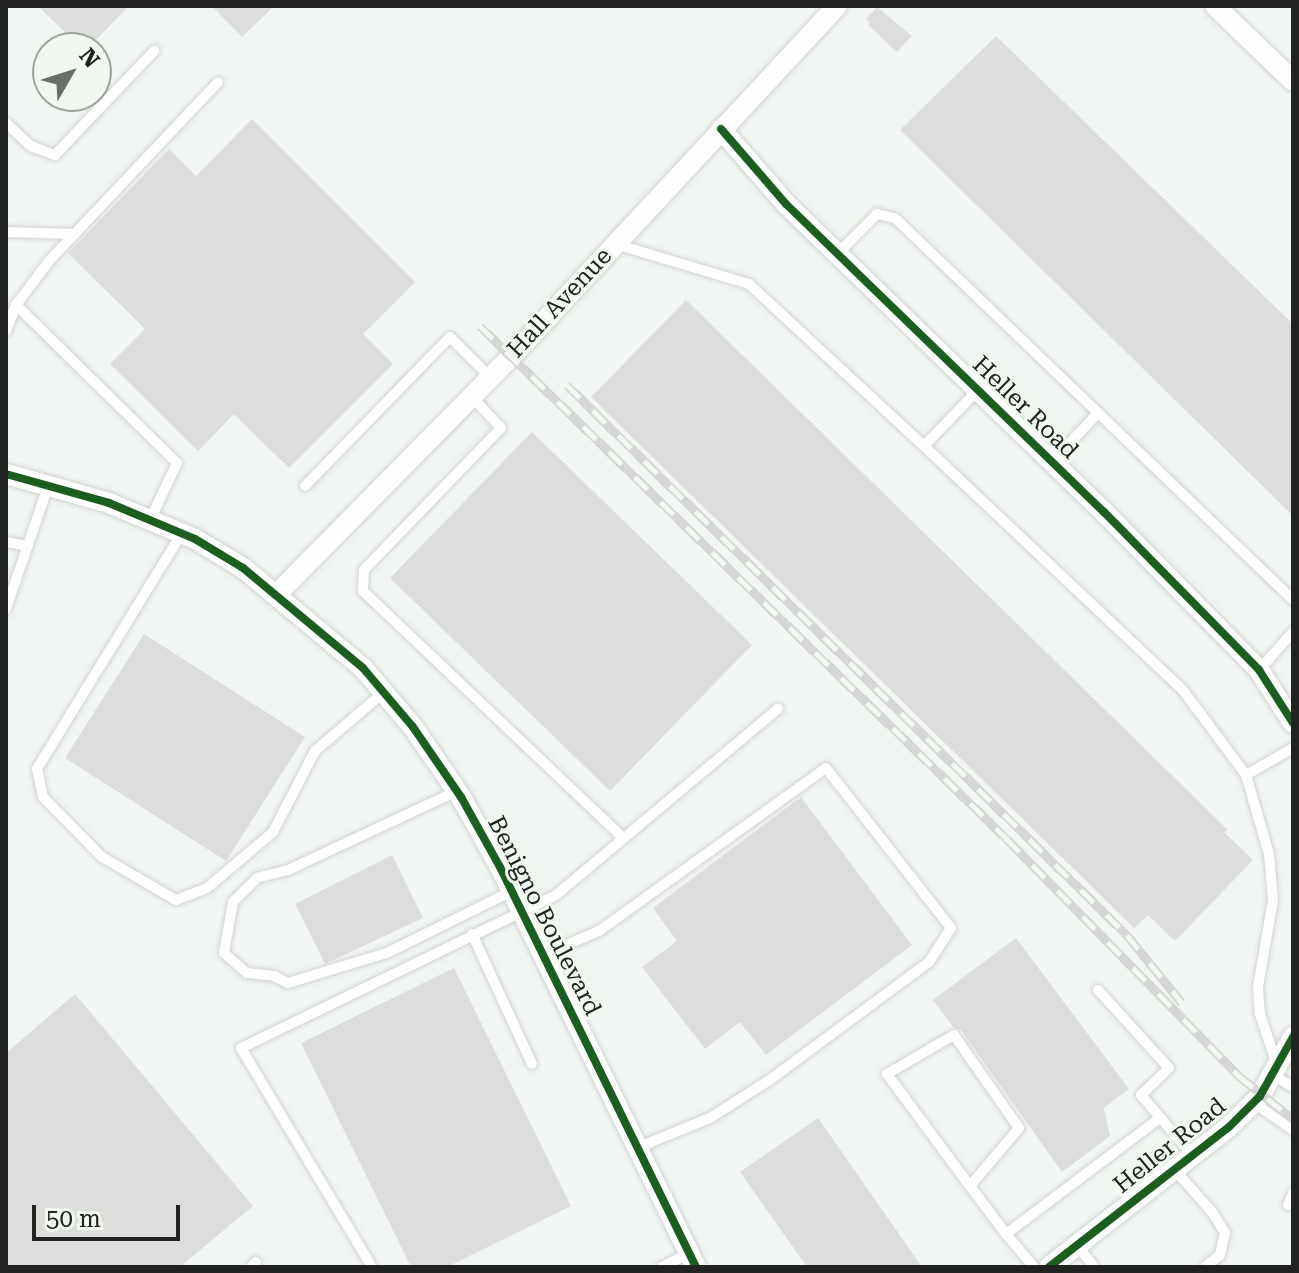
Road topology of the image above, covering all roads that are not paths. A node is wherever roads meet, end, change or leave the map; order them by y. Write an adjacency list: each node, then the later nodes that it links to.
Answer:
1 (837, 6): 7 (street, Hall Avenue)
2 (1215, 6): 4 (street)
3 (154, 51): 6 (lane)
4 (1293, 81)
5 (218, 82): 9 (lane)
6 (6, 123)
7 (721, 129): 10 (street, Hall Avenue); 11 (street, Heller Road)
8 (6, 232): 9 (lane)
9 (74, 234): 12 (lane)
10 (615, 244): 14 (street, Hall Avenue); 18 (lane)
11 (837, 254): 15 (street, Heller Road); 17 (lane)
12 (16, 305): 13 (lane); 23 (lane)
13 (6, 331)
14 (491, 378): 16 (street, Hall Avenue); 22 (lane)
15 (978, 390): 18 (lane); 19 (street, Heller Road)
16 (472, 397): 27 (street, Hall Avenue); 38 (lane)
17 (1098, 413): 19 (lane); 28 (lane)
18 (924, 446): 36 (lane)
19 (1052, 462): 31 (street, Heller Road)
20 (6, 474): 21 (street, Benigno Boulevard)
21 (48, 486): 23 (street, Benigno Boulevard); 26 (lane)
22 (305, 486)
23 (150, 520): 24 (street, Benigno Boulevard)
24 (182, 533): 27 (street, Benigno Boulevard); 32 (lane)
25 (6, 542): 26 (lane)
26 (28, 546): 29 (lane)
27 (277, 594): 32 (street, Benigno Boulevard)
28 (1293, 600)
29 (6, 609)
30 (1293, 632): 31 (lane)
31 (1259, 670): 34 (street, Heller Road)
32 (384, 692): 37 (street, Benigno Boulevard)
33 (778, 709): 38 (lane)
34 (1293, 723)
35 (1293, 748): 36 (lane)
36 (1246, 775): 45 (lane)
37 (457, 791): 39 (street, Benigno Boulevard); 39 (lane)
38 (623, 838): 39 (lane)
39 (517, 901): 40 (lane); 41 (street, Benigno Boulevard)
40 (472, 934): 44 (lane); 59 (lane)
41 (543, 955): 50 (street, Benigno Boulevard); 50 (lane)
42 (1098, 990): 48 (lane)
43 (1293, 1037): 45 (street, Heller Road)
44 (532, 1064)
45 (1276, 1071): 46 (lane); 47 (street, Heller Road)
46 (1293, 1087)
47 (1254, 1103): 49 (lane); 51 (street, Heller Road)
48 (1160, 1118): 51 (lane); 56 (lane)
49 (1293, 1130)
50 (636, 1148): 58 (street, Benigno Boulevard)
51 (1192, 1155): 52 (street, Heller Road)
52 (1174, 1169): 57 (street, Heller Road); 64 (lane)
53 (970, 1186): 53 (lane); 56 (lane)
54 (1293, 1193): 55 (lane)
55 (1288, 1205)
56 (1006, 1234): 61 (lane)
57 (1077, 1245): 62 (street, Heller Road); 63 (lane)
58 (692, 1260): 60 (lane)
59 (372, 1267)
60 (662, 1267)
61 (1034, 1267)
62 (1049, 1267)
63 (1094, 1267)
64 (1205, 1267)

